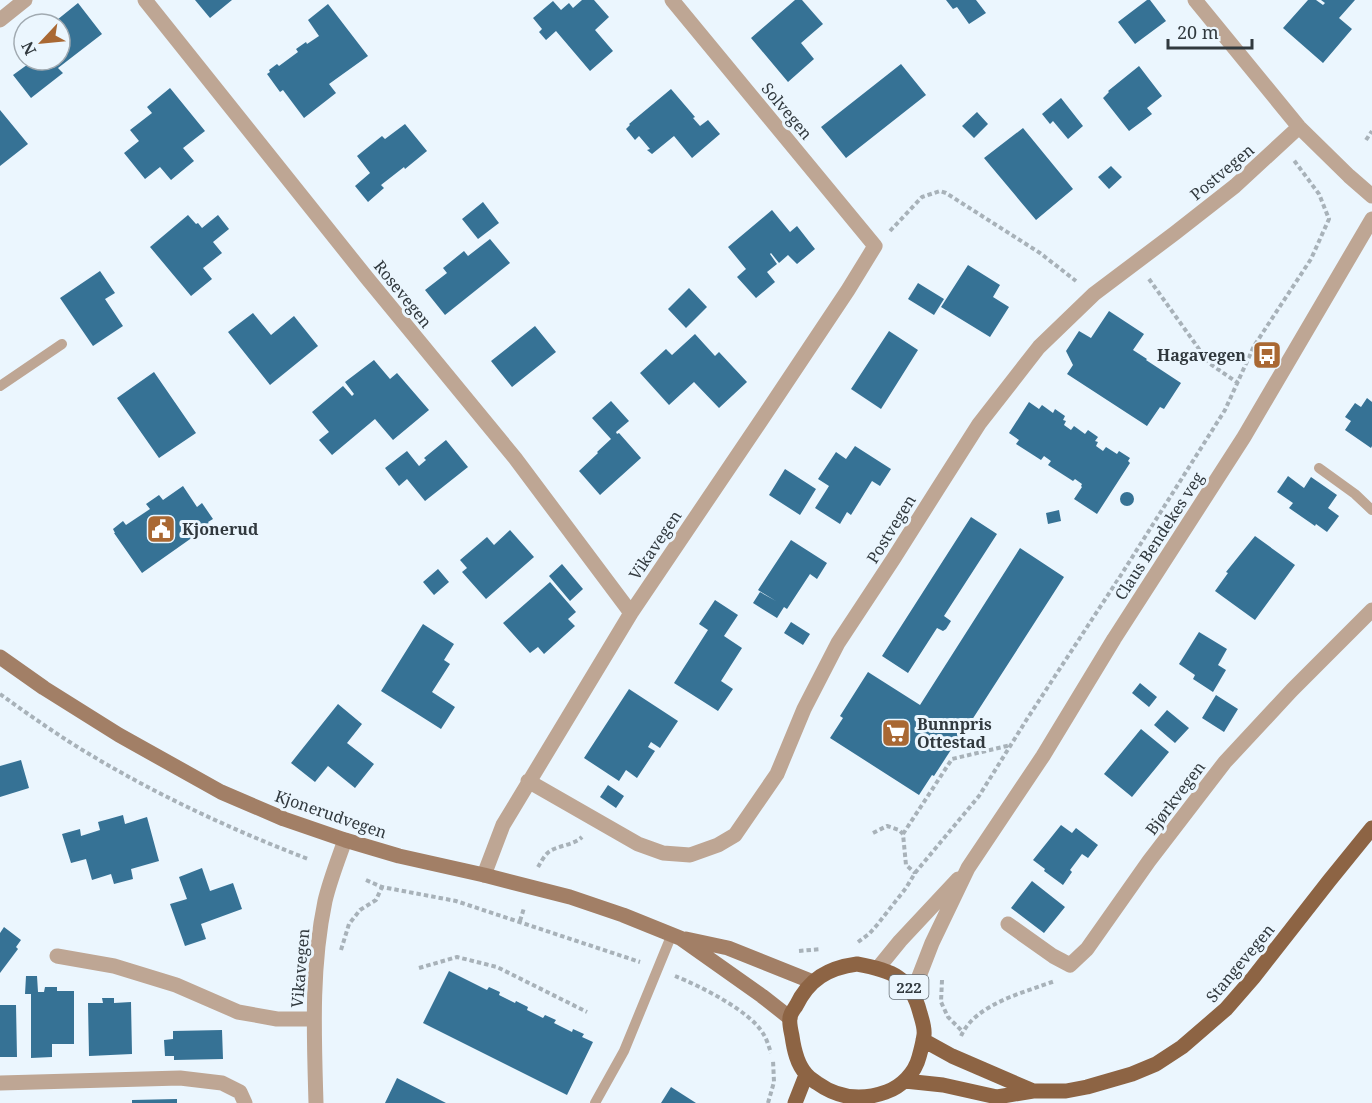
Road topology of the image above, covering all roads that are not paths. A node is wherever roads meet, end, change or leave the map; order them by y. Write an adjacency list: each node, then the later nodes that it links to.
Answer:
1 (25, 0): 5 (street)
2 (145, 0): 15 (street, Rosevegen)
3 (672, 0): 9 (street, Solvegen)
4 (1195, 0): 6 (street)
5 (0, 20)
6 (1299, 127): 7 (street); 17 (street, Postvegen)
7 (1372, 196)
8 (1372, 219): 20 (street, Claus Bendekes veg)
9 (875, 246): 15 (street, Vikavegen)
10 (62, 344): 11 (lane)
11 (0, 386)
12 (1319, 468): 13 (lane)
13 (1372, 510)
14 (1372, 610): 22 (street, Bjørkvegen)
15 (631, 613): 17 (street, Vikavegen)
16 (0, 657): 19 (main road, Kjonerudvegen)
17 (528, 781): 21 (street, Vikavegen)
18 (1372, 828): 34 (main road, Stangevegen)
19 (345, 840): 21 (main road, Kjonerudvegen); 29 (street, Vikavegen)
20 (968, 868): 25 (street, Claus Bendekes veg); 27 (street, Claus Bendekes veg)
21 (484, 875): 23 (main road, Kjonerudvegen)
22 (1008, 924)
23 (676, 936): 26 (main road, Kjonerudvegen); 28 (main road, Kjonerudvegen); 38 (lane)
24 (57, 956): 29 (street)
25 (878, 968): 26 (main road, 222); 27 (main road, 222)
26 (813, 982): 28 (main road, 222)
27 (913, 992): 30 (main road, 222)
28 (790, 1018): 31 (main road)
29 (313, 1019): 37 (street, Vikavegen)
30 (923, 1040): 32 (main road, 222); 34 (main road, Stangevegen)
31 (806, 1075): 35 (main road); 39 (main road)
32 (905, 1081): 34 (main road, Stangevegen); 35 (main road)
33 (0, 1083): 36 (street)
34 (1033, 1091)
35 (842, 1100)
36 (245, 1103)
37 (316, 1103)
38 (595, 1103)
39 (795, 1103)

